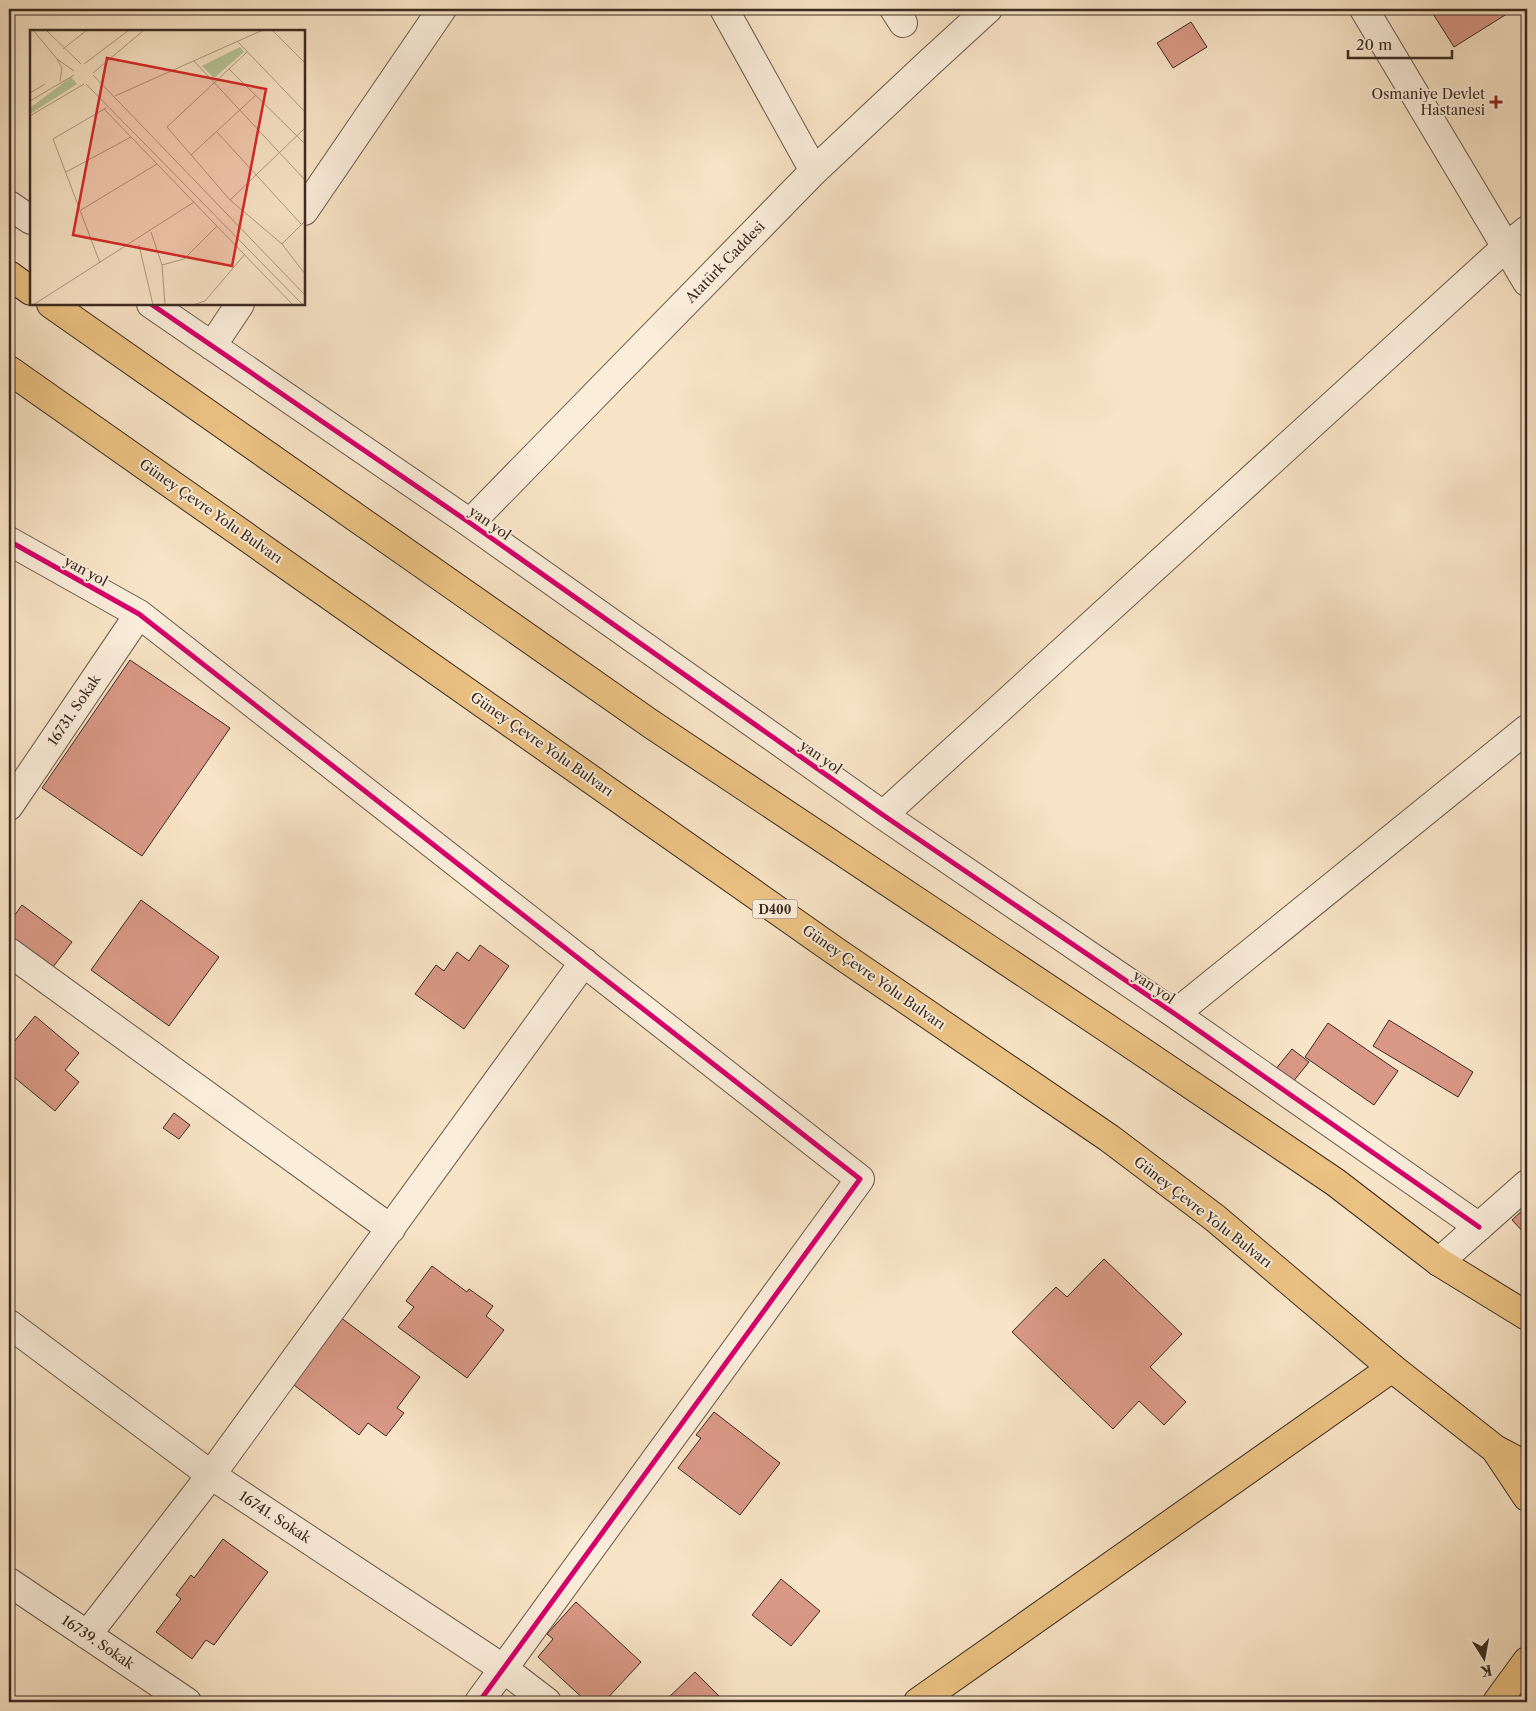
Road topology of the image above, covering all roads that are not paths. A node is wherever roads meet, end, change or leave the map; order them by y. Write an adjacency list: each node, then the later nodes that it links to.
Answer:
1 (442, 9): 7 (street)
2 (724, 9): 5 (street)
3 (988, 9): 5 (street, Atatürk Caddesi)
4 (1364, 9): 10 (street)
5 (814, 171): 19 (street, Atatürk Caddesi)
6 (9, 205): 8 (street)
7 (305, 210)
8 (30, 219)
9 (1527, 230): 10 (street)
10 (1506, 248): 12 (street); 24 (street)
11 (9, 275): 13 (main road)
12 (1527, 282)
13 (30, 289)
14 (52, 305): 31 (main road)
15 (152, 305): 17 (street, yan yol)
16 (239, 305): 17 (street)
17 (212, 346): 19 (street, yan yol)
18 (9, 370): 34 (main road, Güney Çevre Yolu Bulvarı / D400)
19 (470, 523): 24 (street, yan yol)
20 (9, 541): 21 (street, yan yol)
21 (139, 614): 23 (street, 16731. Sokak); 26 (street, yan yol)
22 (1527, 729): 27 (street)
23 (9, 806)
24 (883, 814): 27 (street, yan yol)
25 (9, 952): 30 (street)
26 (584, 962): 30 (street); 42 (street, yan yol)
27 (1175, 1014): 29 (street, yan yol)
28 (1527, 1184): 29 (street)
29 (1478, 1227): 31 (street)
30 (391, 1229): 37 (street)
31 (1440, 1262): 32 (main road)
32 (1527, 1316)
33 (9, 1324): 37 (street, 16741. Sokak)
34 (1392, 1368): 35 (main road, Güney Çevre Yolu Bulvarı / D400); 46 (main road)
35 (1495, 1449): 36 (main road, Güney Çevre Yolu Bulvarı / D400); 38 (main road)
36 (1527, 1466)
37 (211, 1475): 40 (street); 42 (street, 16741. Sokak)
38 (1527, 1497)
39 (9, 1582): 40 (street, 16739. Sokak)
40 (87, 1635): 43 (street, 16739. Sokak)
41 (1527, 1661): 47 (main road)
42 (504, 1669): 44 (street); 45 (street, 16741. Sokak)
43 (187, 1702)
44 (479, 1702)
45 (547, 1702)
46 (918, 1702)
47 (1497, 1702)

